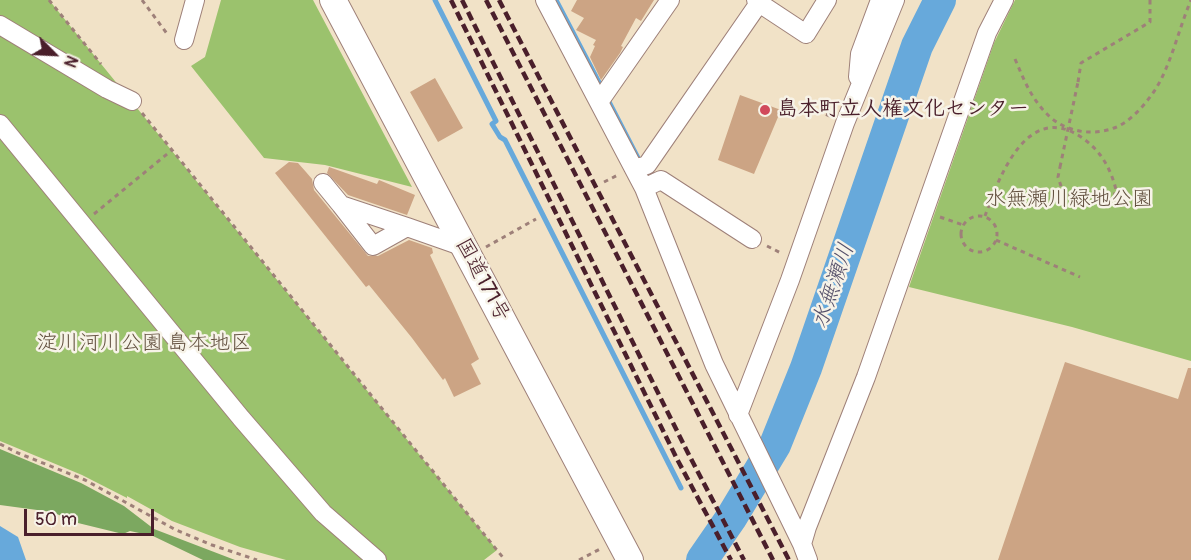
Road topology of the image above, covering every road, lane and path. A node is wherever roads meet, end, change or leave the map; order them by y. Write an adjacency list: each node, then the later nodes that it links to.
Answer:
1 (49, 0): 17 (path)
2 (142, 0): 15 (path)
3 (195, 0): 15 (street)
4 (333, 0): 38 (highway, 国道171号)
5 (545, 0): 18 (street)
6 (670, 0): 18 (street)
7 (827, 0): 13 (street)
8 (880, 0): 19 (street)
9 (895, 0): 19 (street)
10 (1004, 0): 30 (street)
11 (1150, 0): 24 (path, bridge)
12 (1191, 0): 24 (path)
13 (758, 1): 26 (street)
14 (0, 24): 20 (street)
15 (184, 40)
16 (1015, 59): 24 (path)
17 (108, 72)
18 (603, 97): 26 (street)
19 (857, 97): 22 (street)
20 (132, 101): 25 (path)
21 (801, 104): 22 (path)
22 (845, 123): 39 (street)
23 (0, 124): 33 (street)
24 (1071, 130): 31 (path)
25 (172, 150): 33 (path); 46 (path)
26 (634, 169): 28 (street)
27 (323, 183): 29 (street)
28 (644, 188): 36 (street); 41 (street)
29 (341, 205): 35 (street); 35 (street)
30 (923, 211): 34 (path); 43 (street)
31 (985, 216): 34 (path); 37 (path)
32 (536, 219): 38 (path)
33 (82, 224): 45 (street)
34 (963, 225): 37 (path)
35 (407, 227): 38 (street)
36 (752, 239): 39 (path)
37 (996, 240): 40 (path)
38 (467, 252): 47 (highway, 国道171号)
39 (797, 261): 41 (street)
40 (1080, 278)
41 (738, 415): 43 (street)
42 (0, 444): 44 (path)
43 (805, 552)
44 (257, 560)
45 (377, 560)
46 (505, 560)
47 (630, 560)

